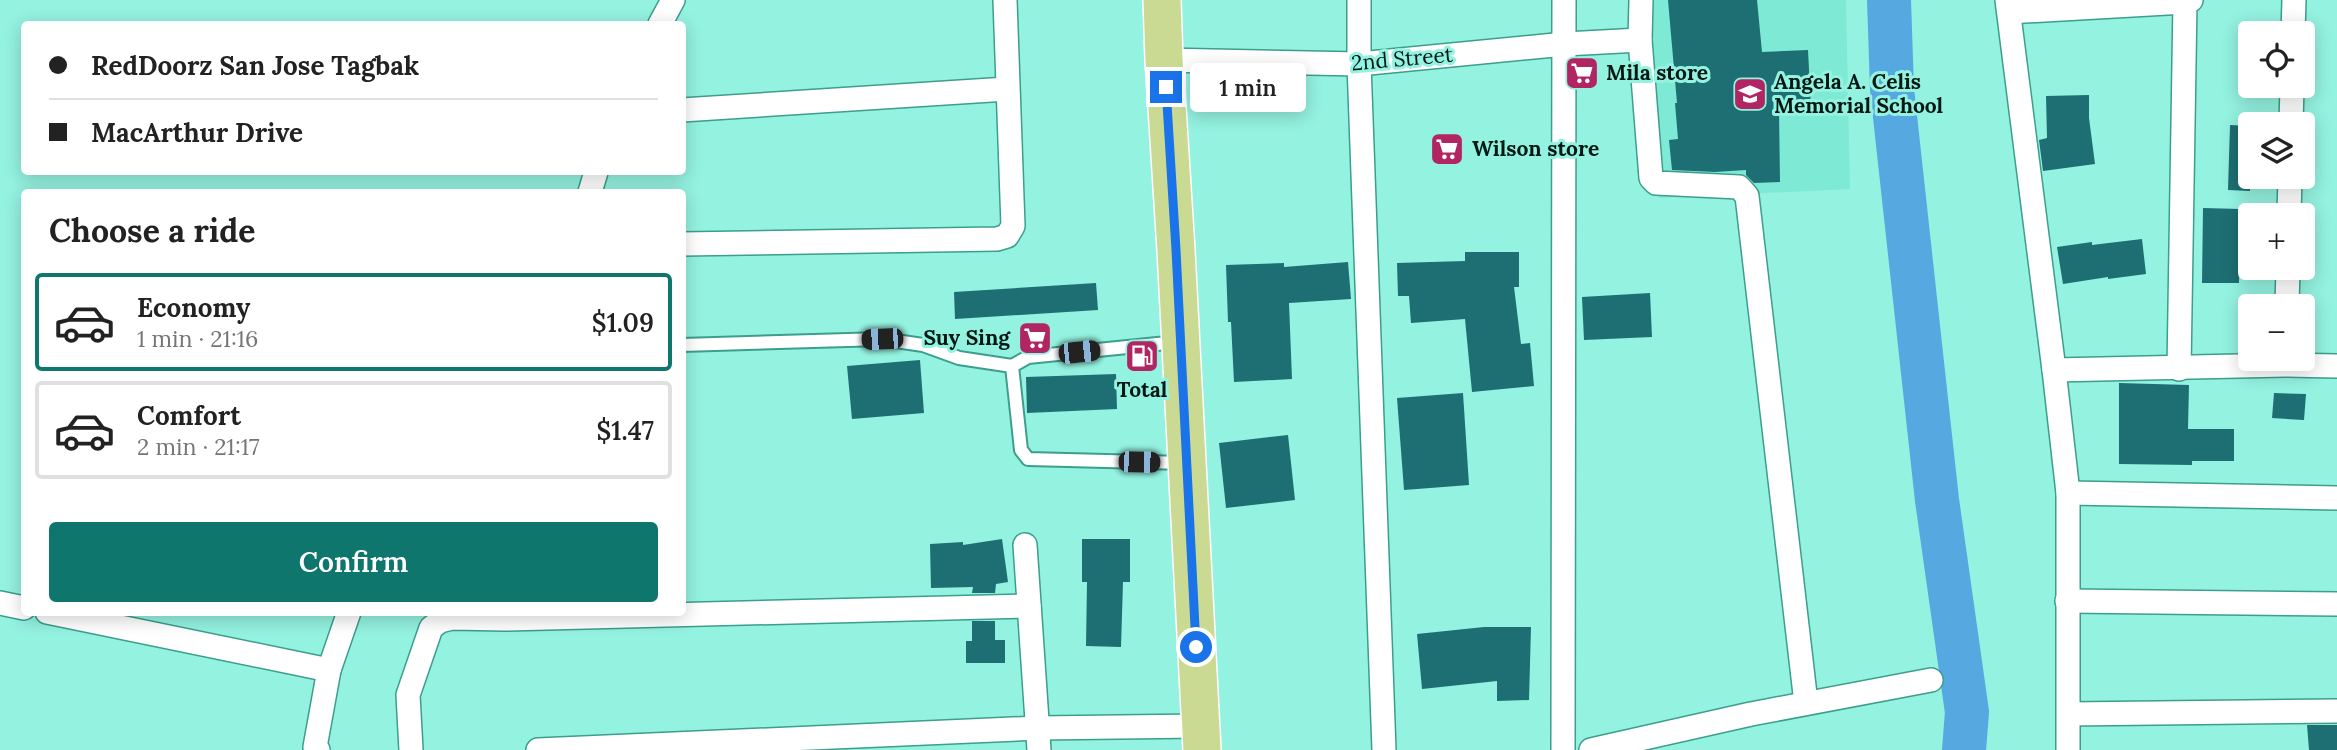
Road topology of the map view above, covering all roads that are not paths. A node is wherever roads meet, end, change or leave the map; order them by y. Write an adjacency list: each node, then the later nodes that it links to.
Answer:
1 (673, 0): 10 (street)
2 (1005, 0): 16 (street)
3 (1162, 0): 14 (main road)
4 (1359, 0): 15 (street)
5 (1564, 0): 13 (street)
6 (1640, 0): 12 (street)
7 (2294, 0): 11 (street)
8 (2188, 1): 9 (street); 25 (street)
9 (2008, 6): 26 (street)
10 (662, 21)
11 (2293, 21)
12 (1640, 40): 13 (street, 2nd Street); 42 (street)
13 (1565, 44): 15 (street, 2nd Street); 52 (street)
14 (1164, 60): 15 (street, 2nd Street); 19 (main road)
15 (1359, 64): 51 (street)
16 (1007, 89): 17 (street); 18 (street)
17 (686, 110)
18 (686, 244)
19 (1181, 342): 23 (lane); 27 (main road)
20 (686, 345): 23 (lane)
21 (2315, 364): 24 (street)
22 (2238, 365): 25 (street)
23 (1012, 366): 27 (lane)
24 (2337, 366)
25 (2179, 369): 26 (street)
26 (2054, 370): 28 (street)
27 (1187, 463): 45 (main road)
28 (2068, 493): 29 (street); 31 (street)
29 (2337, 498)
30 (1025, 545): 34 (street)
31 (2067, 601): 33 (street); 44 (street)
32 (0, 603): 35 (street)
33 (2337, 604)
34 (1029, 606): 36 (street); 46 (street)
35 (21, 607)
36 (686, 615)
37 (66, 616): 40 (street)
38 (348, 616): 40 (street)
39 (626, 616): 49 (street)
40 (329, 670): 48 (street)
41 (1931, 680): 42 (street)
42 (1806, 703): 53 (street)
43 (2337, 711): 44 (street)
44 (2069, 714): 54 (street)
45 (1201, 738): 46 (street)
46 (1038, 739): 47 (street)
47 (632, 748): 50 (street)
48 (318, 750)
49 (411, 750)
50 (538, 750)
51 (1384, 750)
52 (1563, 750)
53 (1591, 750)
54 (2068, 750)

